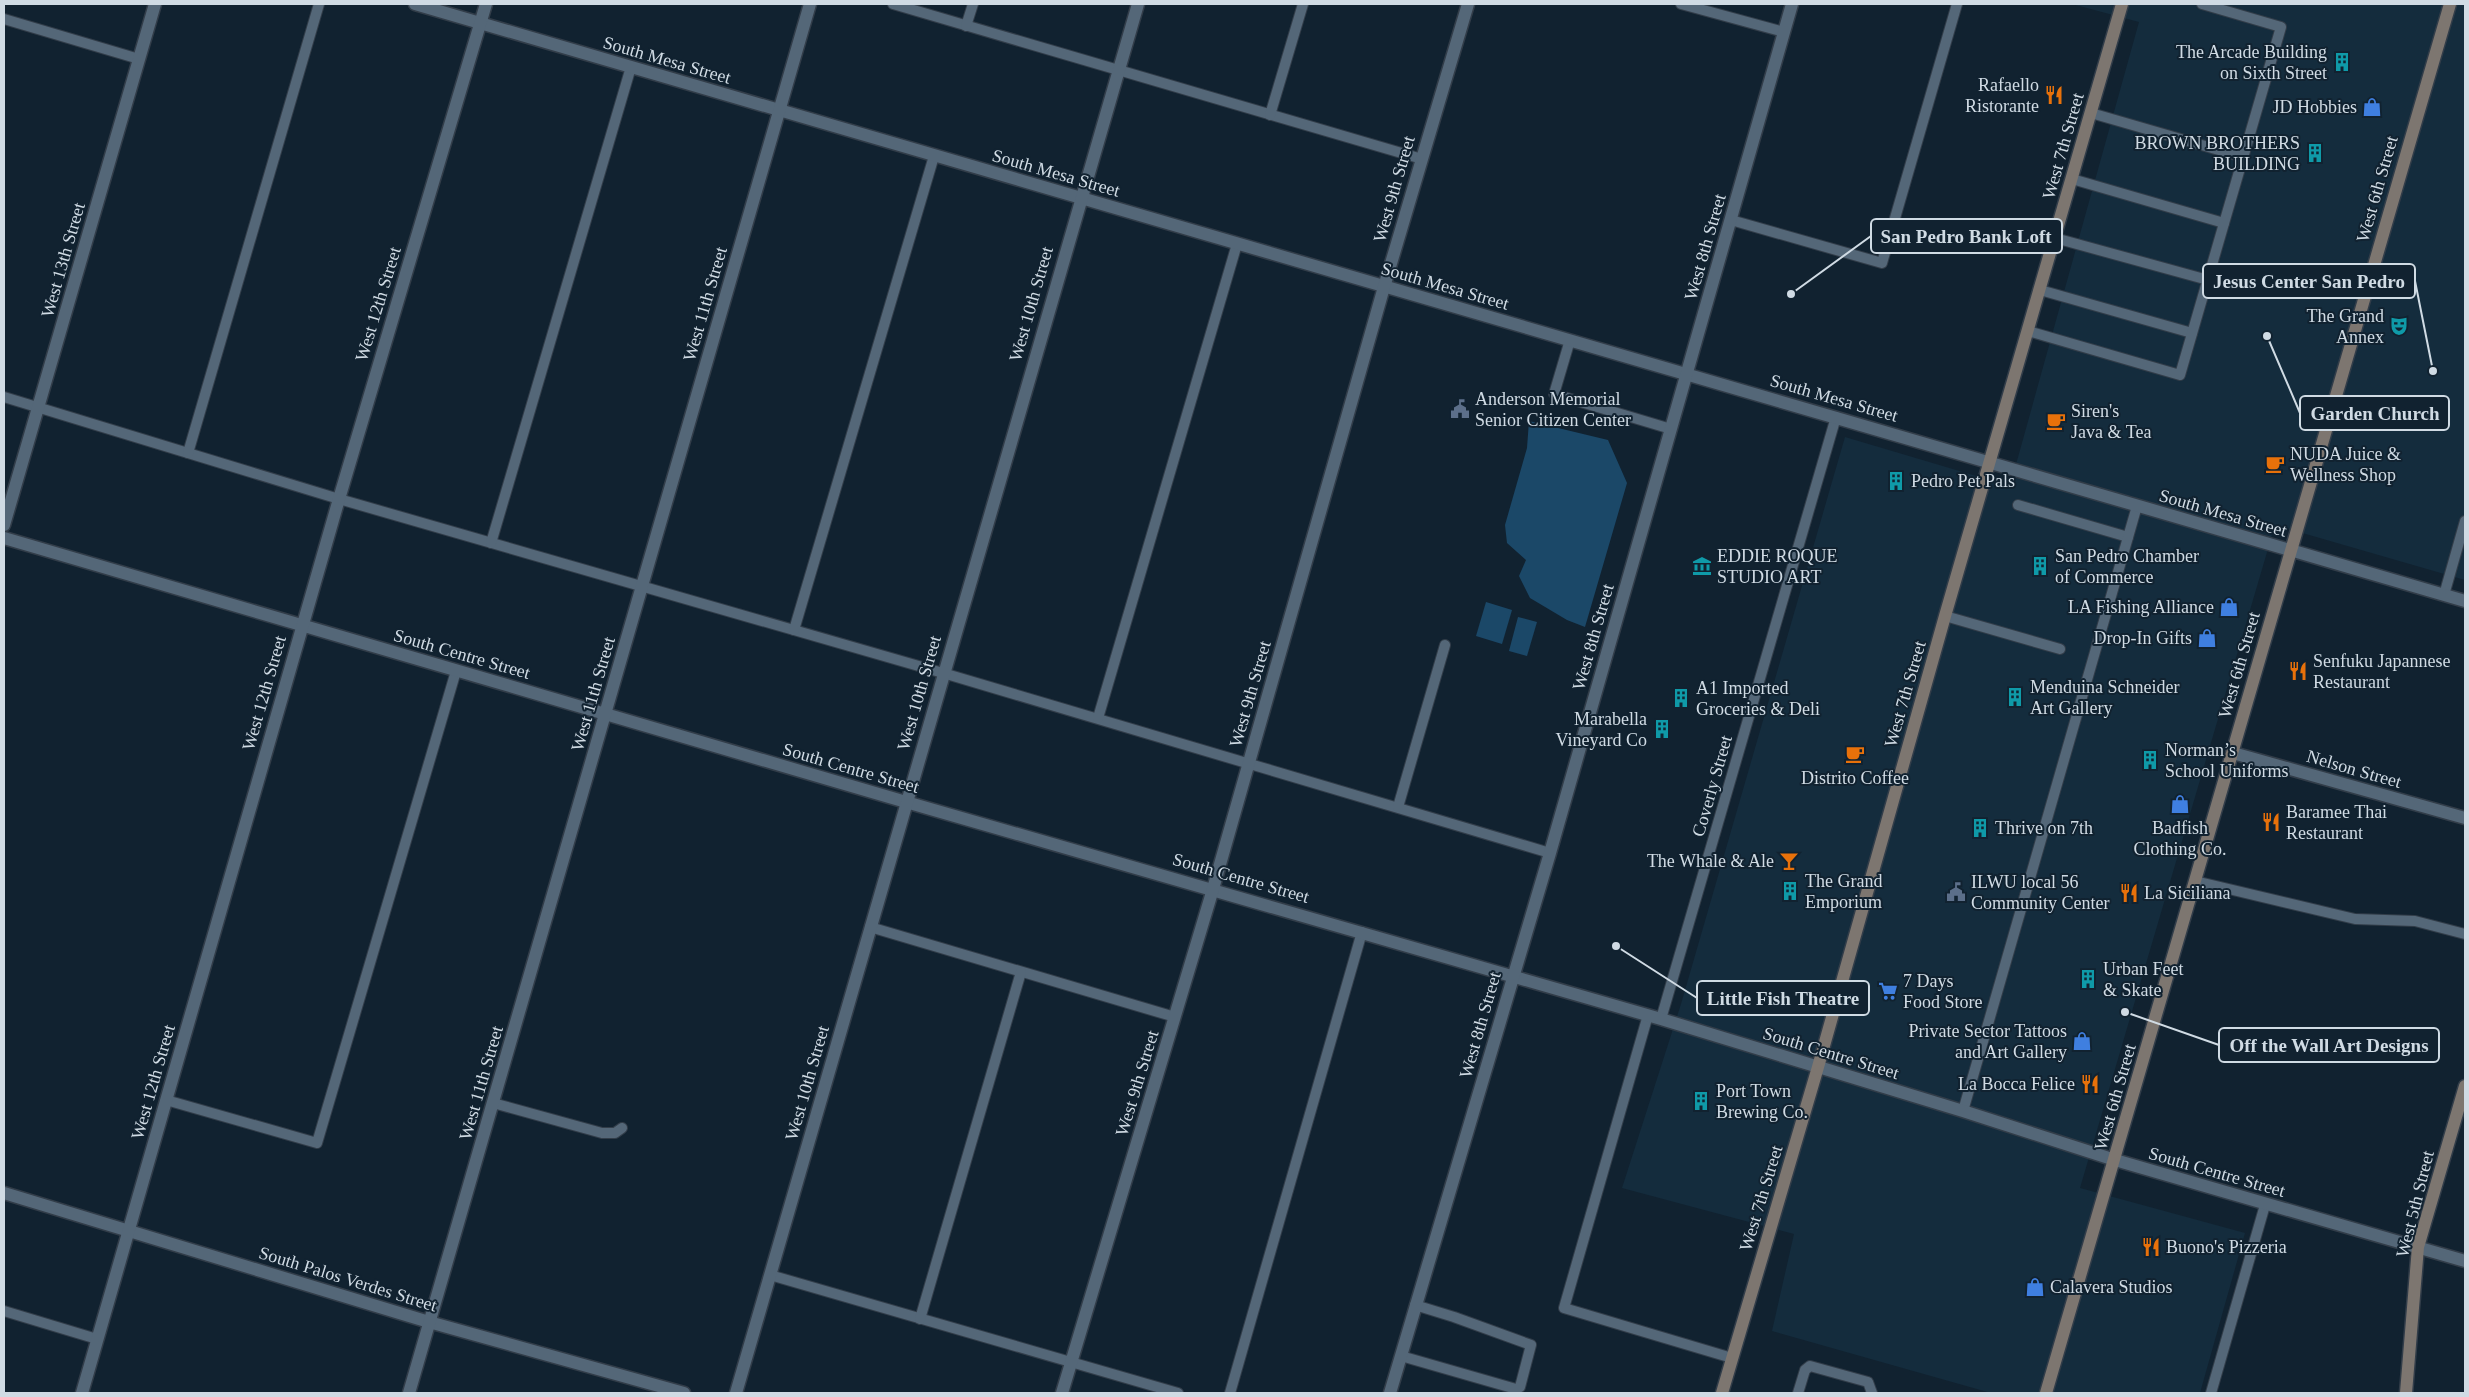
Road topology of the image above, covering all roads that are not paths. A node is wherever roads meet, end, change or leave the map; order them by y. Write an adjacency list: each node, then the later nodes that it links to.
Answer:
1 (155, 4): 21 (street, West 13th Street)
2 (319, 4): 47 (lane)
3 (415, 4): 18 (street, South Mesa Street)
4 (486, 4): 18 (street, West 12th Street)
5 (810, 4): 24 (street, West 11th Street)
6 (893, 4): 19 (lane)
7 (973, 4): 19 (lane)
8 (1138, 4): 23 (street, West 10th Street)
9 (1303, 4): 26 (lane)
10 (1468, 4): 29 (street, West 9th Street)
11 (1681, 4): 20 (lane)
12 (1792, 4): 20 (street, West 8th Street)
13 (1957, 4): 32 (lane)
14 (2122, 4): 25 (street, West 7th Street)
15 (2202, 4): 28 (lane)
16 (2450, 4): 57 (street, West 6th Street)
17 (4, 19): 21 (lane)
18 (480, 23): 22 (street, South Mesa Street); 49 (street, West 12th Street)
19 (966, 26): 23 (lane)
20 (1784, 32): 32 (street, West 8th Street)
21 (139, 59): 44 (street, West 13th Street)
22 (630, 67): 24 (street, South Mesa Street); 56 (lane)
23 (1118, 70): 26 (lane); 31 (street, West 10th Street)
24 (779, 111): 27 (street, South Mesa Street); 58 (street, West 11th Street)
25 (2091, 113): 28 (lane); 30 (street, West 7th Street)
26 (1270, 115): 29 (lane)
27 (934, 156): 31 (street, South Mesa Street); 63 (lane)
28 (2243, 157): 33 (lane)
29 (1422, 159): 37 (street, West 9th Street)
30 (2072, 179): 33 (lane); 34 (street, West 7th Street)
31 (1080, 199): 35 (street, South Mesa Street); 67 (street, West 10th Street)
32 (1731, 220): 42 (street, West 8th Street)
33 (2224, 223): 36 (lane)
34 (2055, 238): 36 (lane); 38 (street, West 7th Street)
35 (1237, 244): 37 (street, South Mesa Street); 69 (lane)
36 (2208, 280): 40 (lane)
37 (1384, 287): 41 (street, South Mesa Street); 71 (street, West 9th Street)
38 (2040, 290): 39 (street, West 7th Street); 40 (lane)
39 (2028, 331): 40 (lane); 48 (street, West 7th Street)
40 (2192, 333)
41 (1570, 340): 42 (street, South Mesa Street); 46 (lane)
42 (1687, 374): 45 (street, South Mesa Street); 46 (street, West 8th Street)
43 (4, 397): 44 (lane)
44 (38, 407): 47 (lane); 53 (street, West 13th Street)
45 (1836, 417): 48 (street, South Mesa Street); 85 (lane, Coverly Street)
46 (1671, 429): 75 (street, West 8th Street)
47 (188, 453): 49 (lane)
48 (1990, 462): 51 (street, South Mesa Street); 61 (street, West 7th Street)
49 (338, 499): 56 (lane); 62 (street, West 12th Street)
50 (2018, 505): 54 (lane)
51 (2137, 506): 54 (lane); 57 (street, South Mesa Street)
52 (2465, 521): 59 (lane)
53 (4, 525)
54 (2128, 537): 90 (lane)
55 (4, 538): 62 (street, South Centre Street)
56 (491, 543): 58 (lane)
57 (2290, 551): 59 (street, South Mesa Street); 70 (street, West 6th Street)
58 (642, 586): 63 (lane); 68 (street, West 11th Street)
59 (2444, 595): 60 (street, South Mesa Street)
60 (2465, 601)
61 (1945, 616): 65 (lane); 86 (street, West 7th Street)
62 (302, 626): 66 (street, South Centre Street); 88 (street, West 12th Street)
63 (794, 630): 67 (lane)
64 (1444, 645): 73 (lane)
65 (2060, 649)
66 (456, 670): 68 (street, South Centre Street); 88 (lane)
67 (943, 673): 69 (lane); 72 (street, West 10th Street)
68 (606, 715): 72 (street, South Centre Street); 89 (street, West 11th Street)
69 (1098, 718): 71 (lane)
70 (2233, 753): 74 (street, Nelson Street); 76 (street, West 6th Street)
71 (1249, 762): 73 (lane); 77 (street, West 9th Street)
72 (906, 802): 77 (street, South Centre Street); 78 (street, West 10th Street)
73 (1398, 807): 75 (lane)
74 (2465, 818)
75 (1550, 853): 82 (street, West 8th Street)
76 (2195, 881): 80 (lane); 92 (street, West 6th Street)
77 (1213, 889): 79 (street, South Centre Street); 84 (street, West 9th Street)
78 (870, 927): 81 (lane); 98 (street, West 10th Street)
79 (1362, 932): 82 (street, South Centre Street); 114 (lane)
80 (2465, 934)
81 (1021, 972): 84 (lane); 101 (lane)
82 (1512, 977): 83 (street, South Centre Street); 99 (street, West 8th Street)
83 (1648, 1016): 85 (street, South Centre Street); 105 (lane)
84 (1175, 1017): 106 (street, West 9th Street)
85 (1661, 1019): 86 (street, South Centre Street)
86 (1818, 1067): 90 (street, South Centre Street); 105 (street, West 7th Street)
87 (2465, 1086): 96 (street, West 5th Street)
88 (166, 1100): 95 (street, West 12th Street)
89 (493, 1103): 91 (lane); 102 (street, West 11th Street)
90 (1963, 1111): 92 (street, South Centre Street)
91 (622, 1128)
92 (2115, 1160): 94 (street, South Centre Street); 118 (street, West 6th Street)
93 (4, 1193): 95 (street, South Palos Verdes Street)
94 (2265, 1205): 96 (street, South Centre Street); 119 (lane)
95 (128, 1231): 102 (street, South Palos Verdes Street); 103 (street, West 12th Street)
96 (2418, 1248): 97 (street, South Centre Street); 120 (street, West 5th Street)
97 (2465, 1261)
98 (770, 1275): 101 (lane); 111 (street, West 10th Street)
99 (1415, 1305): 104 (street, West 8th Street); 104 (lane)
100 (4, 1311): 103 (lane)
101 (920, 1319): 106 (lane)
102 (429, 1322): 109 (street, West 11th Street); 110 (street, South Palos Verdes Street)
103 (98, 1339): 108 (street, West 12th Street)
104 (1401, 1356): 115 (street, West 8th Street)
105 (1732, 1358): 107 (street, West 7th Street)
106 (1071, 1363): 112 (street, West 9th Street); 113 (lane)
107 (1725, 1392)
108 (82, 1393)
109 (409, 1393)
110 (684, 1393)
111 (736, 1393)
112 (1062, 1393)
113 (1178, 1393)
114 (1230, 1393)
115 (1390, 1393)
116 (1798, 1393): 117 (lane)
117 (1872, 1393)
118 (2046, 1393)
119 (2211, 1393)
120 (2406, 1393)

